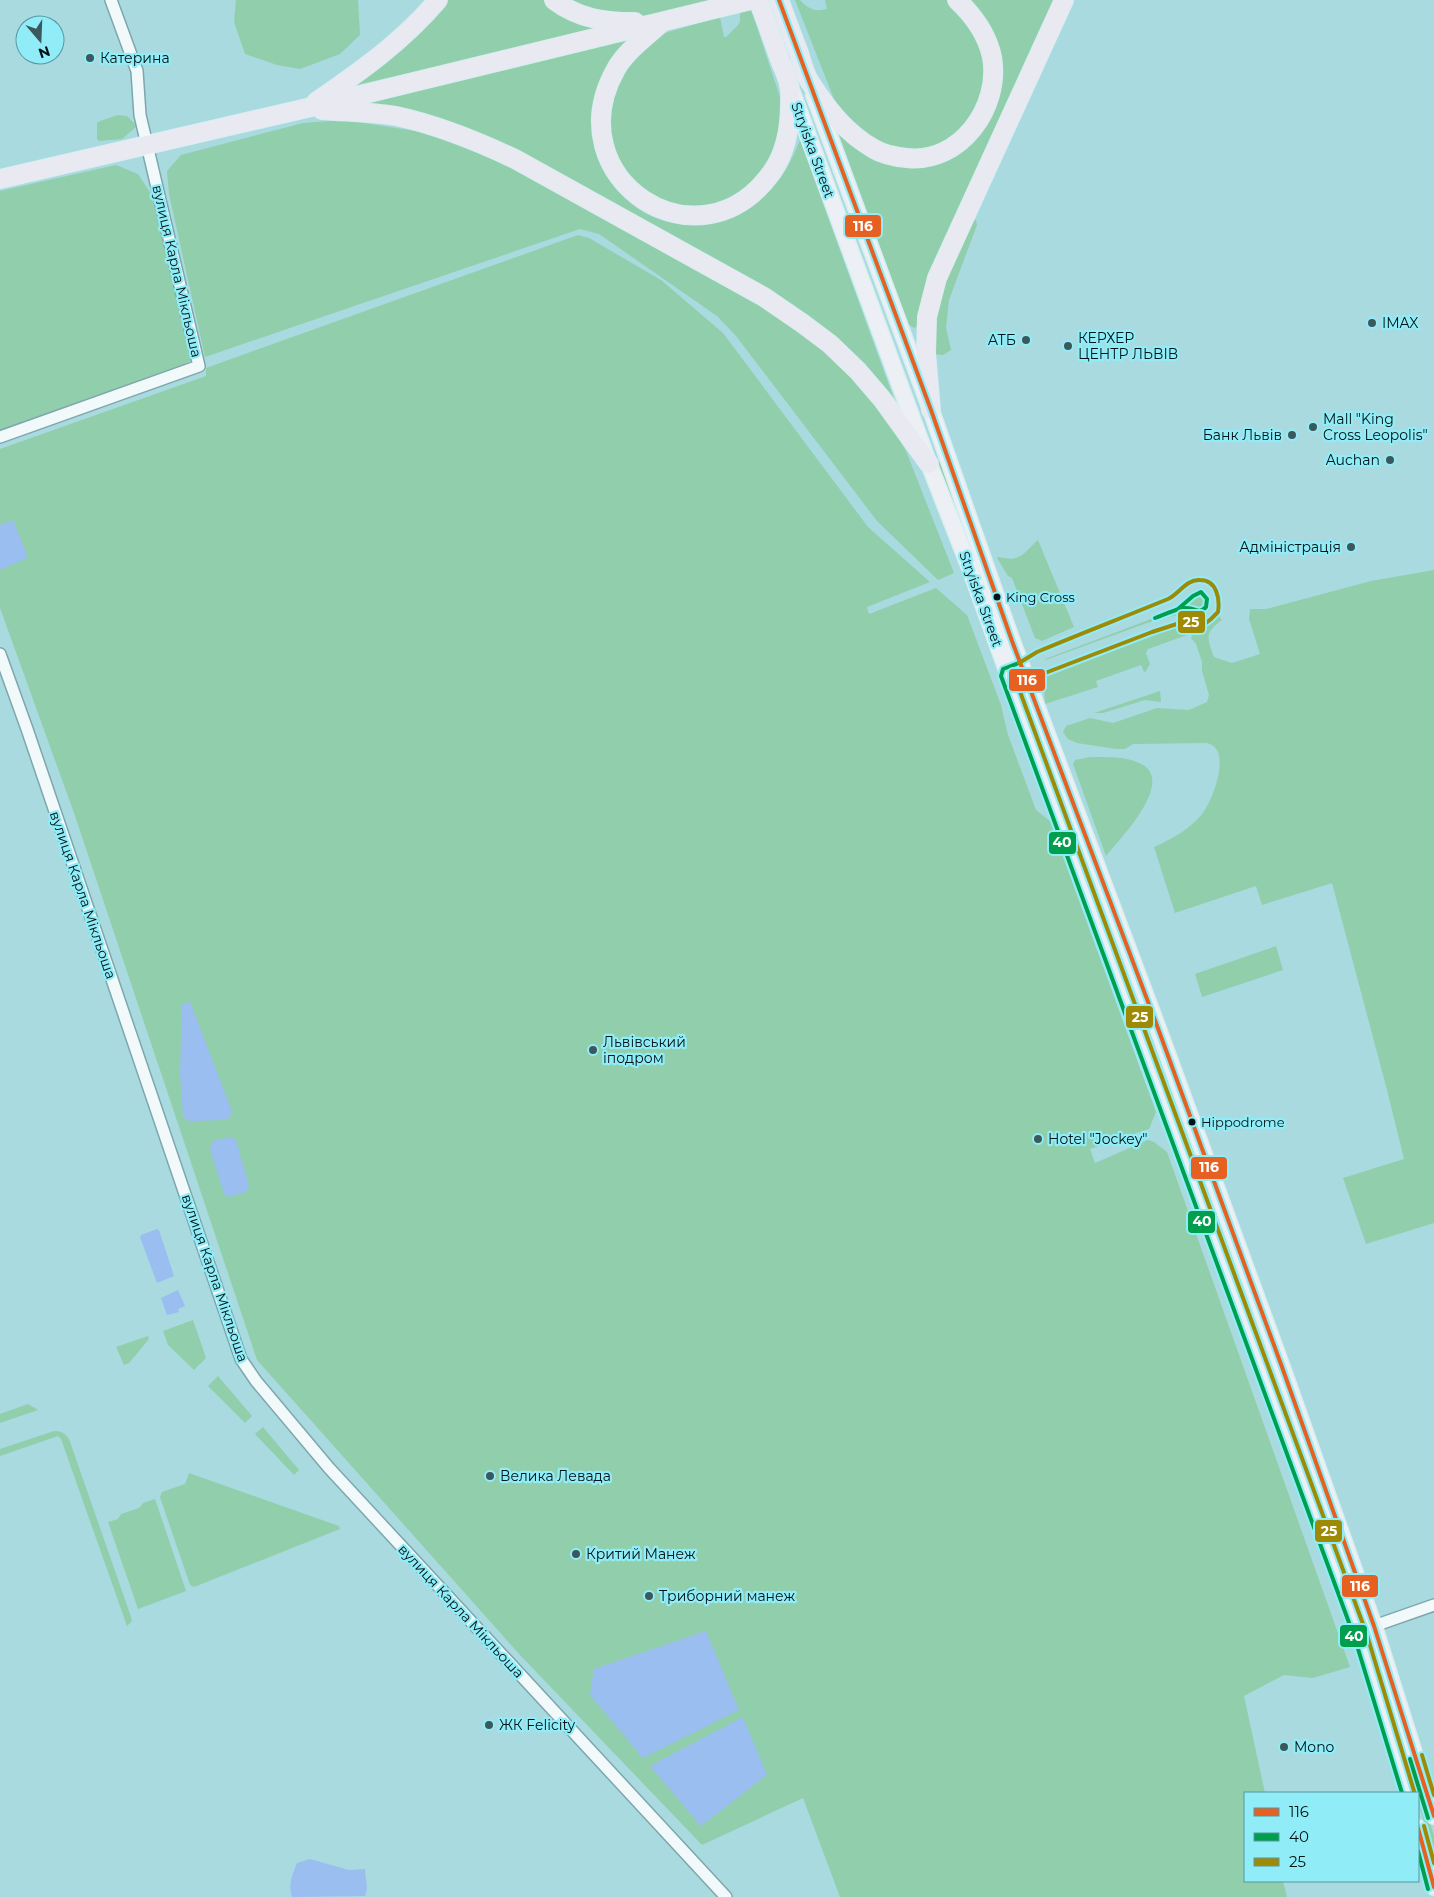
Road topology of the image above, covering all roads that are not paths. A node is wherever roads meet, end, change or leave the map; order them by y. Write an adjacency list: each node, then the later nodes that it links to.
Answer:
1 (111, 0): 13 (street)
2 (438, 0): 12 (highway)
3 (554, 0): 9 (highway)
4 (751, 0): 9 (highway)
5 (758, 0): 11 (highway)
6 (779, 0): 10 (highway)
7 (957, 0): 10 (highway)
8 (1064, 0): 15 (highway)
9 (663, 22): 11 (highway); 12 (highway)
10 (808, 79): 15 (main road, Stryiska Street)
11 (790, 86): 17 (main road, Stryiska Street)
12 (307, 108): 13 (highway); 17 (highway)
13 (148, 145): 14 (highway); 16 (street, вулиця Карла Мікльоша)
14 (0, 179)
15 (931, 410): 19 (main road, Stryiska Street)
16 (0, 437)
17 (929, 464): 20 (main road, Stryiska Street)
18 (0, 654): 27 (street, вулиця Карла Мікльоша)
19 (1022, 669): 20 (main road); 22 (main road, Stryiska Street)
20 (1007, 674): 23 (main road, Stryiska Street)
21 (1434, 1605): 22 (street)
22 (1374, 1626): 24 (main road, Stryiska Street)
23 (1408, 1792)
24 (1434, 1816)
25 (1419, 1832): 26 (main road)
26 (1434, 1886)
27 (726, 1897)

